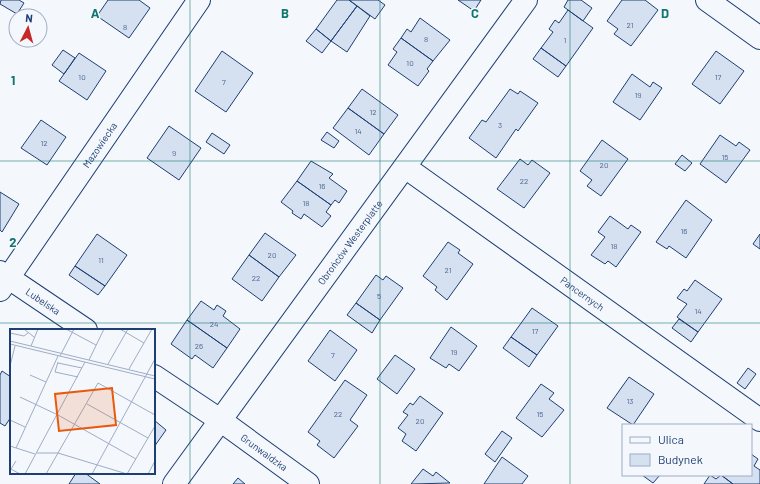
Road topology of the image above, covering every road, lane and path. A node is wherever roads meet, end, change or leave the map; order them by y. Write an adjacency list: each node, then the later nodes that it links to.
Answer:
1 (199, 0): 6 (street, Mazowiecka)
2 (526, 0): 5 (street, Obrońców Westerplatte)
3 (707, 0): 4 (street)
4 (760, 38)
5 (405, 167): 9 (street, Obrońców Westerplatte); 10 (street, Pancernych)
6 (3, 280): 7 (street, Lubelska)
7 (84, 329)
8 (155, 377): 9 (street)
9 (220, 420): 11 (street, Obrońców Westerplatte); 12 (street, Grunwaldzka)
10 (760, 420)
11 (174, 484)
12 (308, 484)

